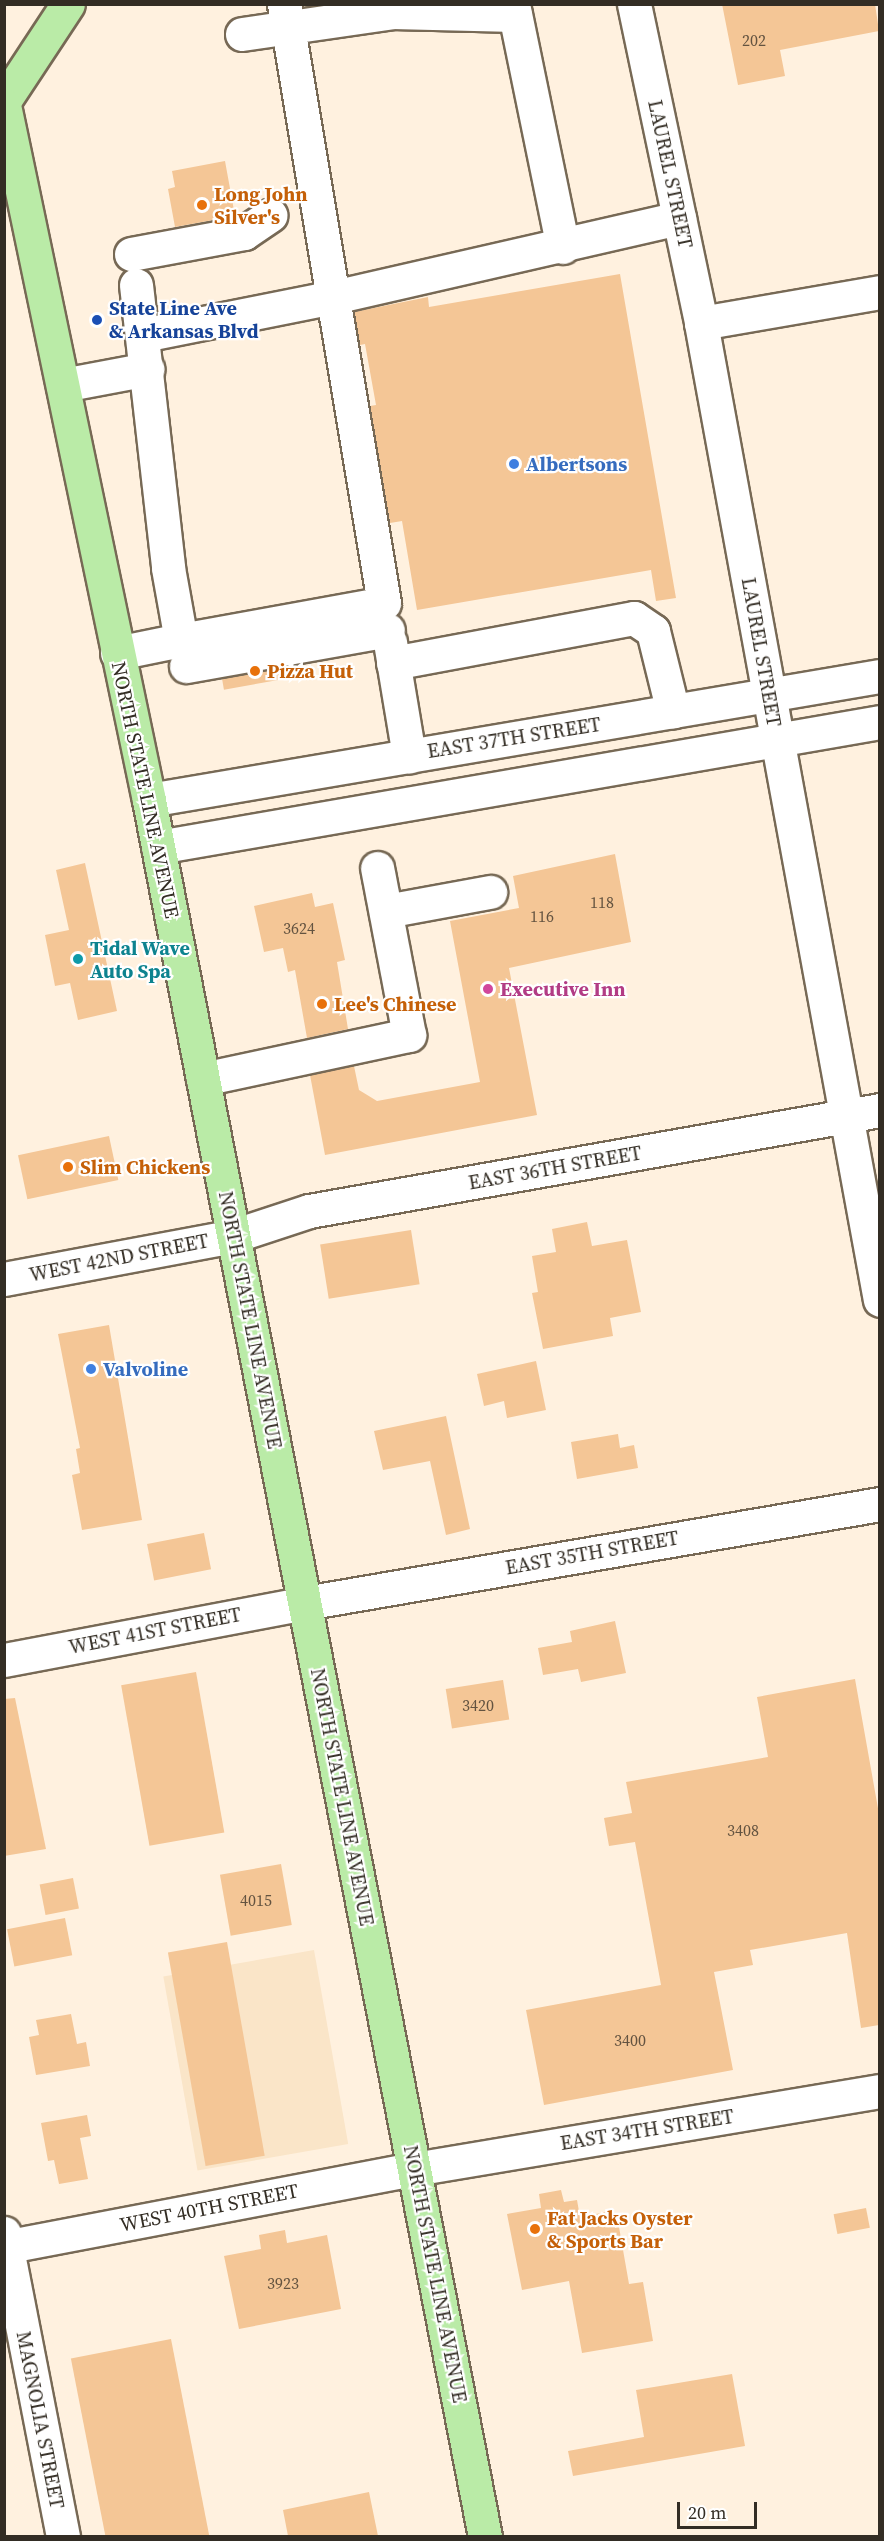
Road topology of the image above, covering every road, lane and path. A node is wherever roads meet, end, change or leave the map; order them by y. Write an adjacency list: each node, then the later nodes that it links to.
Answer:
1 (68, 4): 6 (main road)
2 (634, 4): 8 (street, LAUREL STREET)
3 (514, 10): 4 (street); 9 (street)
4 (286, 16): 5 (street); 11 (street)
5 (242, 34)
6 (4, 103): 15 (main road, NORTH STATE LINE AVENUE)
7 (271, 215): 13 (street)
8 (679, 218): 9 (street); 12 (street, LAUREL STREET)
9 (563, 247): 11 (street)
10 (879, 292): 12 (street)
11 (334, 297): 13 (street); 16 (street)
12 (701, 323): 21 (street, LAUREL STREET)
13 (144, 335): 14 (street)
14 (148, 369): 15 (street); 18 (street)
15 (63, 385): 17 (main road, NORTH STATE LINE AVENUE)
16 (386, 617): 18 (street); 19 (street)
17 (117, 653): 18 (street); 26 (main road, NORTH STATE LINE AVENUE)
18 (184, 653)
19 (393, 663): 22 (street); 25 (street)
20 (879, 676): 21 (street, EAST 37TH STREET)
21 (769, 696): 22 (street, EAST 37TH STREET); 24 (street, LAUREL STREET)
22 (673, 712): 25 (street, EAST 37TH STREET)
23 (879, 722): 24 (street)
24 (777, 741): 27 (street); 33 (street, LAUREL STREET)
25 (409, 756): 26 (street, EAST 37TH STREET)
26 (149, 800): 27 (main road, NORTH STATE LINE AVENUE)
27 (158, 848): 31 (main road, NORTH STATE LINE AVENUE)
28 (377, 868): 30 (street)
29 (490, 891): 30 (street)
30 (386, 911): 31 (street)
31 (203, 1079): 34 (main road, NORTH STATE LINE AVENUE)
32 (879, 1110): 33 (street, EAST 36TH STREET)
33 (846, 1116): 34 (street, EAST 36TH STREET); 36 (street, LAUREL STREET)
34 (233, 1236): 35 (street, WEST 42ND STREET); 38 (main road, NORTH STATE LINE AVENUE)
35 (4, 1279)
36 (879, 1300)
37 (879, 1504): 38 (street, EAST 35TH STREET)
38 (305, 1603): 39 (street, WEST 41ST STREET); 41 (main road, NORTH STATE LINE AVENUE)
39 (4, 1660)
40 (879, 2091): 41 (street, EAST 34TH STREET)
41 (414, 2169): 42 (street, WEST 40TH STREET); 44 (main road, NORTH STATE LINE AVENUE)
42 (5, 2242): 43 (street, MAGNOLIA STREET)
43 (63, 2536)
44 (485, 2536)

